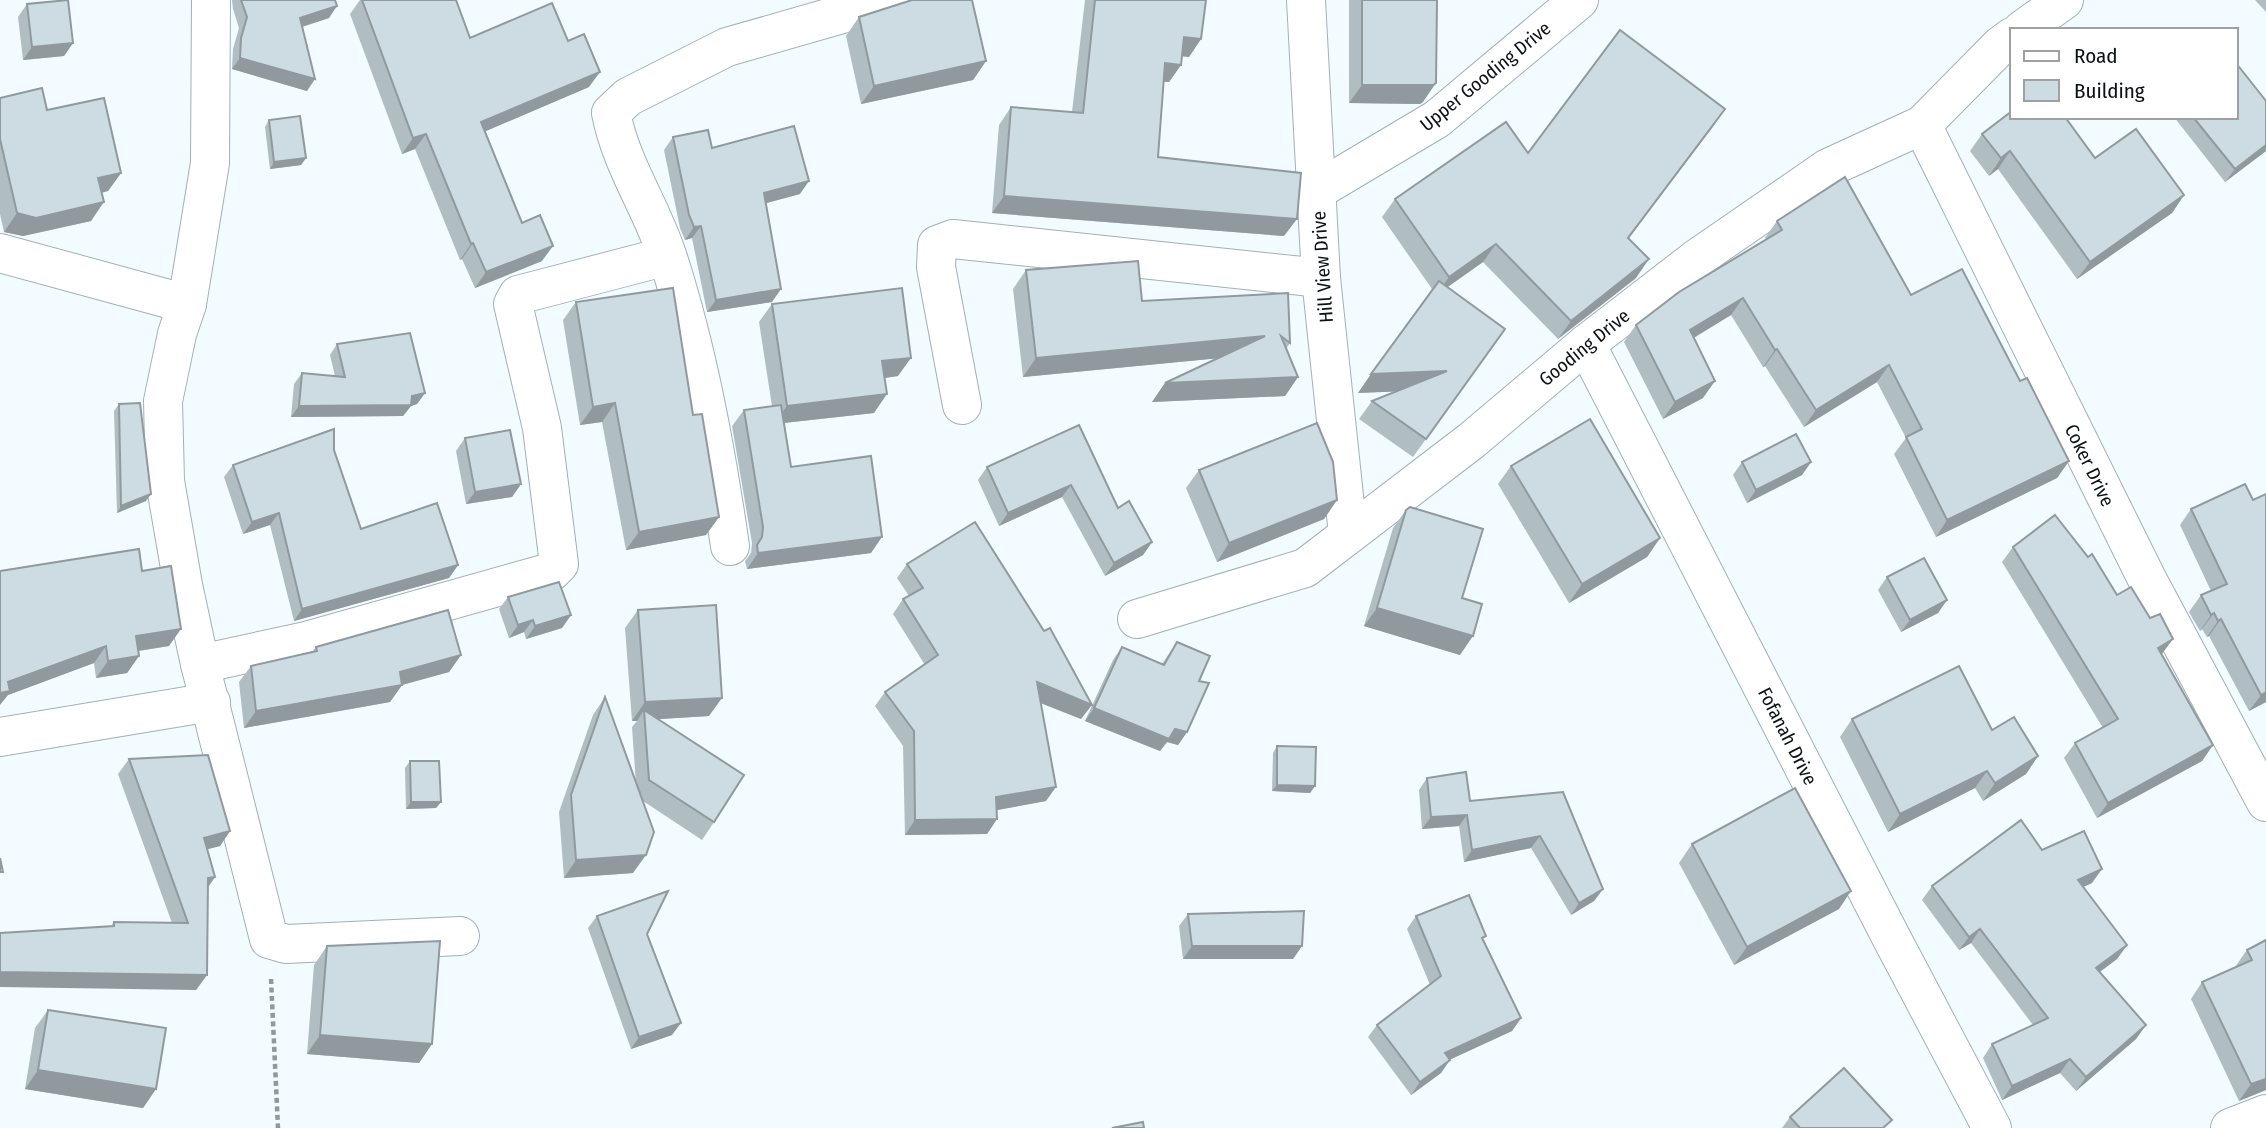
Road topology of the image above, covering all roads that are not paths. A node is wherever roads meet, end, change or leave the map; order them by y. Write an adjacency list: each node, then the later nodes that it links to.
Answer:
1 (211, 0): 13 (street)
2 (891, 0): 11 (street)
3 (1306, 0): 9 (street, Hill View Drive)
4 (1579, 0): 9 (street, Upper Gooding Drive)
5 (2064, 0): 6 (street)
6 (2025, 28)
7 (2010, 38): 8 (street, Gooding Drive)
8 (1922, 125): 14 (street, Gooding Drive); 22 (street, Coker Drive)
9 (1316, 191): 12 (street, Hill View Drive)
10 (0, 253): 13 (street)
11 (667, 256): 17 (street); 19 (street)
12 (1321, 278): 15 (street); 16 (street, Hill View Drive)
13 (187, 304): 19 (street)
14 (1586, 344): 16 (street, Gooding Drive); 25 (street, Fofanah Drive)
15 (962, 405)
16 (1348, 534): 18 (street, Gooding Drive)
17 (730, 546)
18 (1137, 619)
19 (201, 664): 20 (street)
20 (211, 702): 21 (street); 23 (street)
21 (0, 737)
22 (2266, 802)
23 (460, 936)
24 (2266, 1114): 26 (street)
25 (1992, 1128)
26 (2230, 1128)

